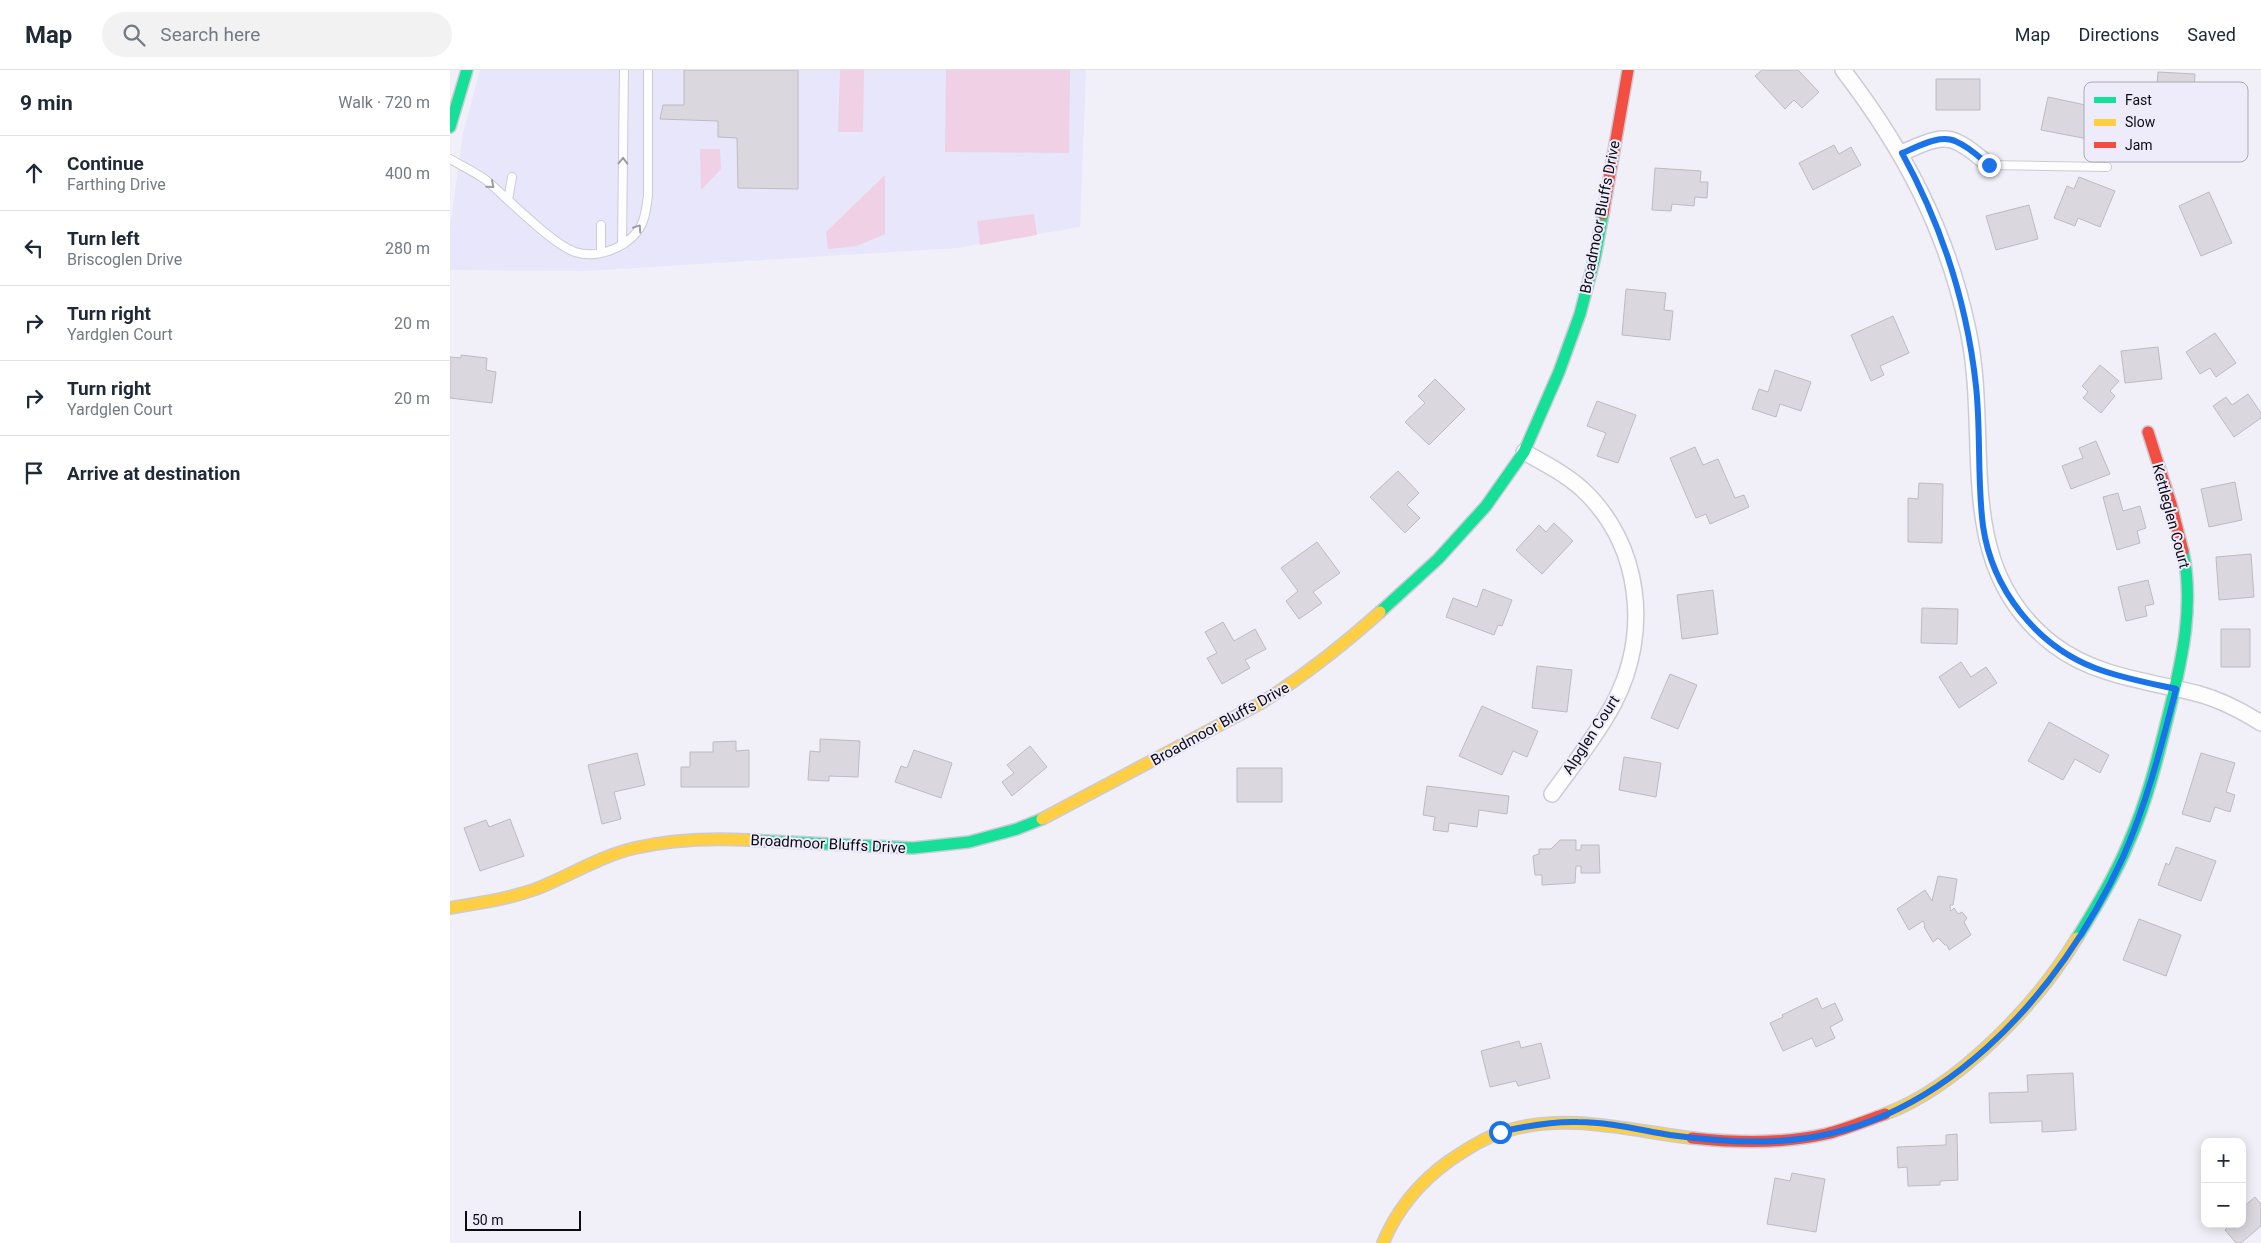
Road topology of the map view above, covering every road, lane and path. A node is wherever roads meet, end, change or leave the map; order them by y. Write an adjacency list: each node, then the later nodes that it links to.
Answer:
1 (466, 70): 6 (street)
2 (624, 70): 14 (lane, one-way to 2)
3 (648, 70): 14 (lane, one-way to 3)
4 (1628, 70): 17 (street, Broadmoor Bluffs Drive)
5 (1843, 70): 7 (street)
6 (450, 127)
7 (1902, 153): 9 (street); 18 (street)
8 (450, 159): 12 (lane, one-way to 12)
9 (1989, 165): 10 (lane)
10 (2107, 167)
11 (512, 177): 12 (lane)
12 (508, 200): 15 (lane)
13 (600, 225): 15 (lane)
14 (622, 244): 15 (lane)
15 (601, 253)
16 (2148, 432): 18 (street, Kettleglen Court)
17 (1524, 452): 20 (street, Alpglen Court); 21 (street, Broadmoor Bluffs Drive)
18 (2176, 689): 19 (street); 22 (street, Kettleglen Court)
19 (2261, 723)
20 (1552, 794)
21 (450, 908)
22 (1383, 1243)

